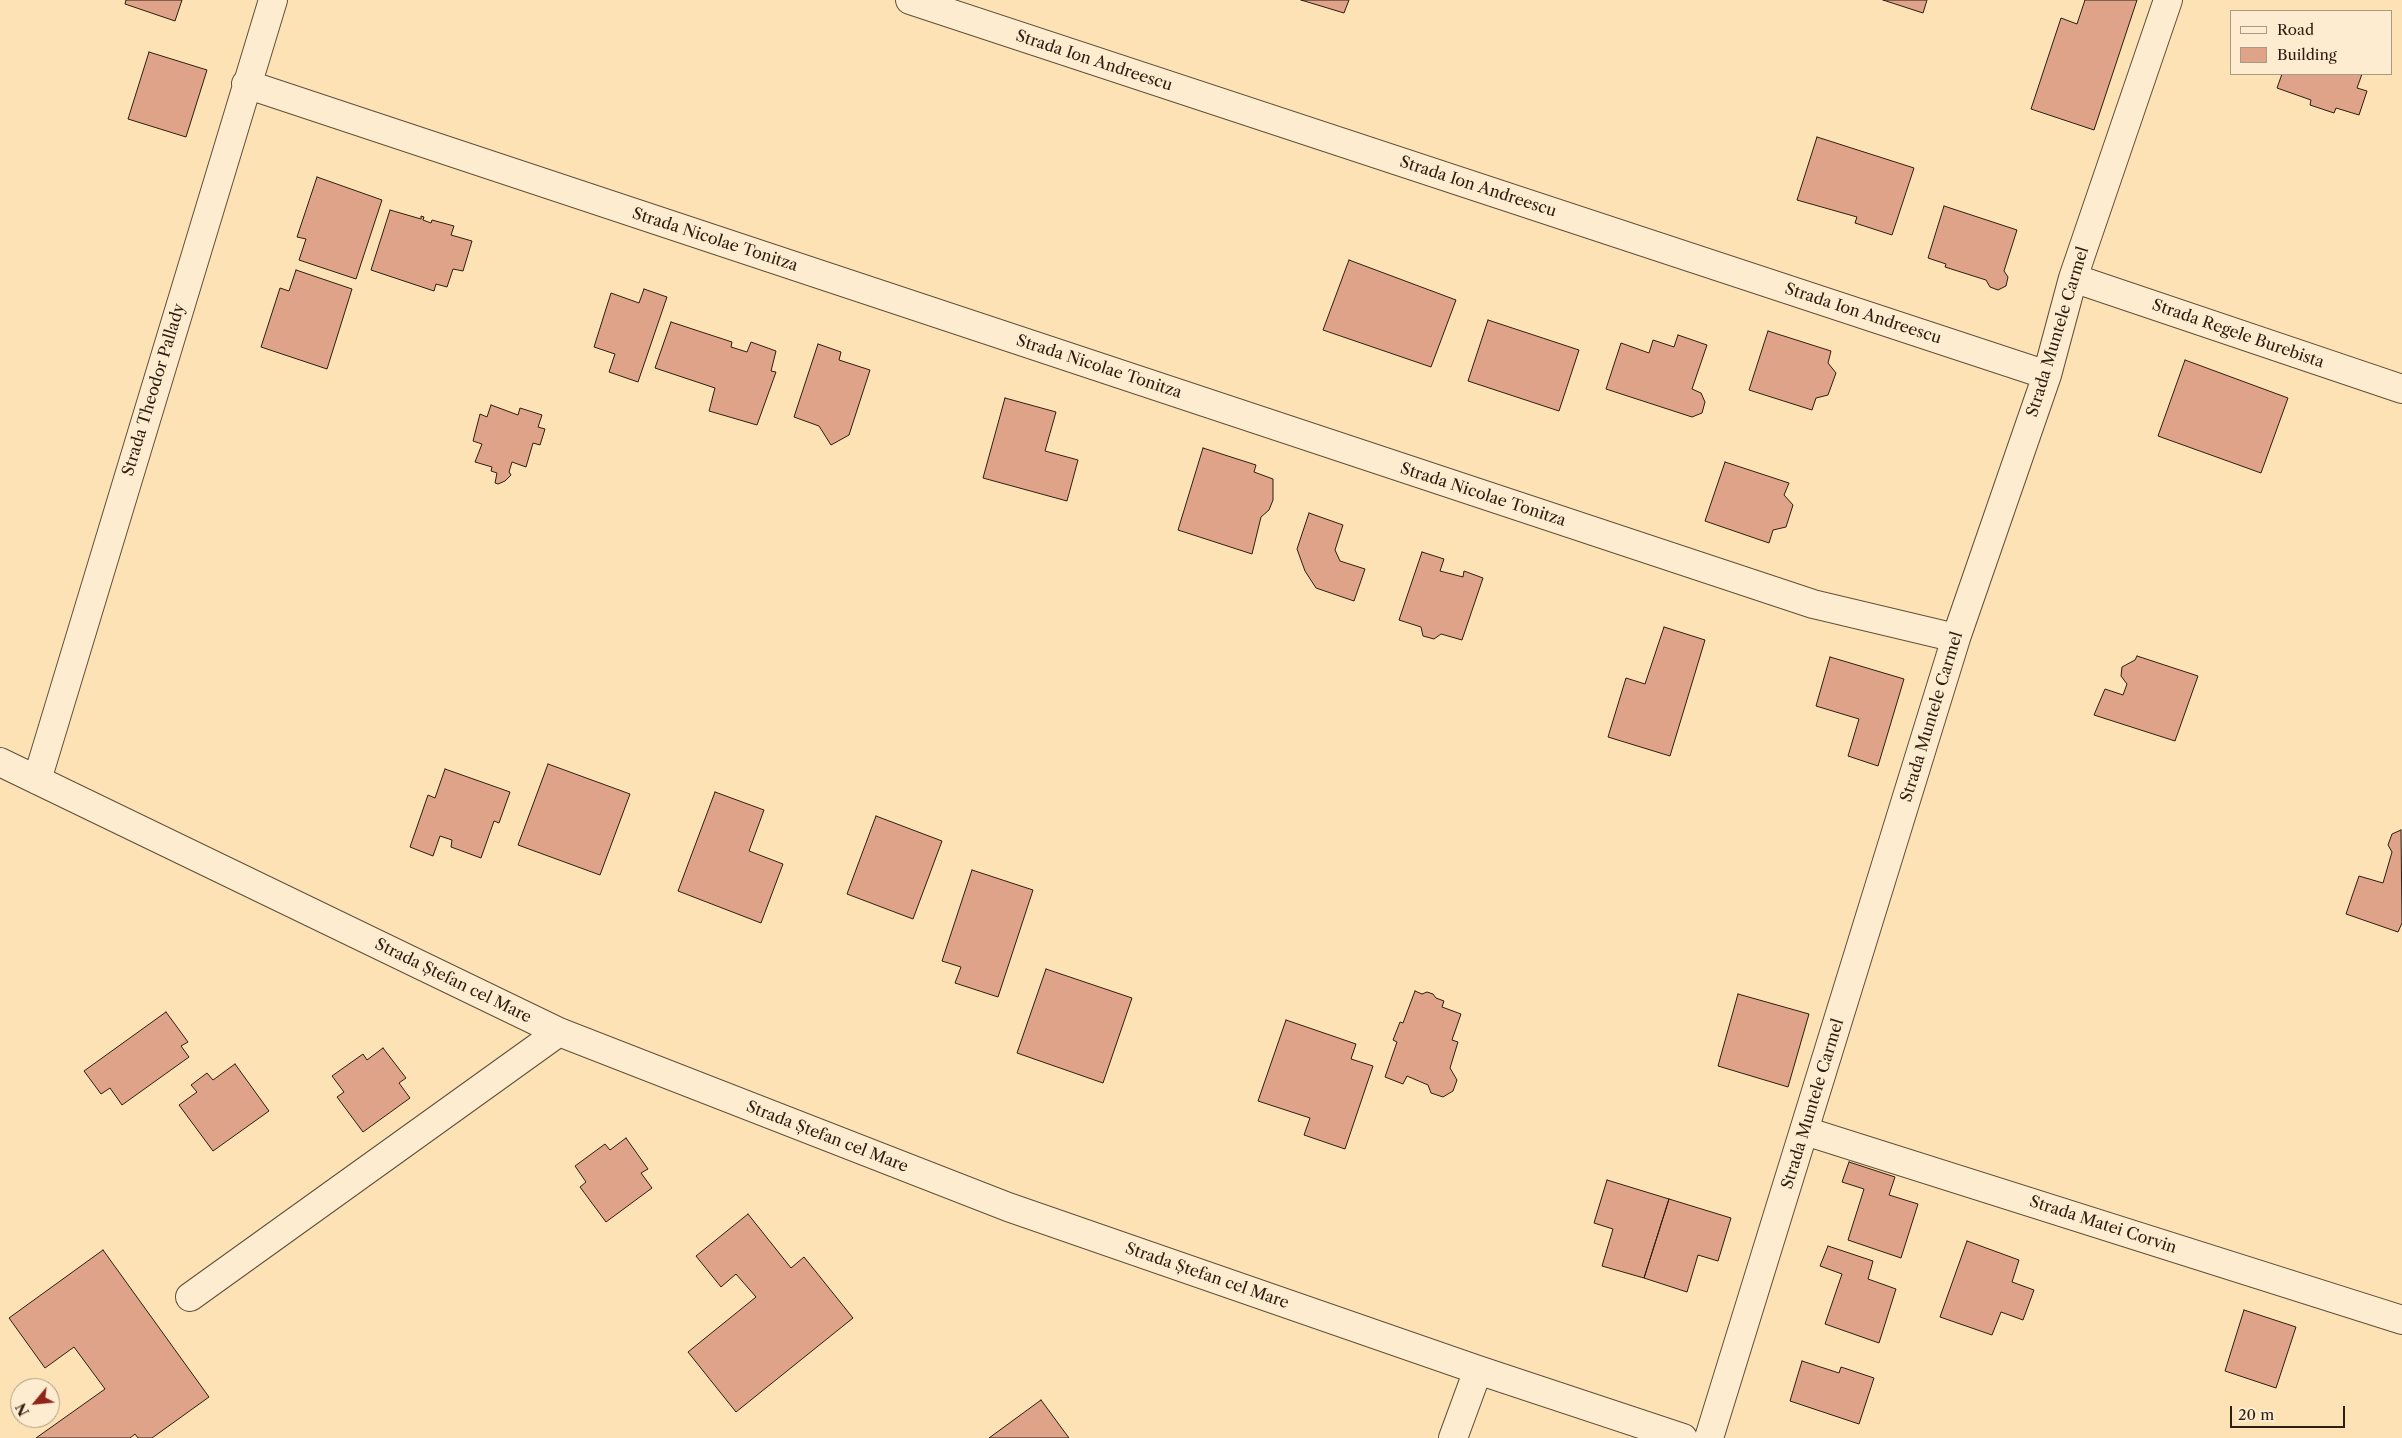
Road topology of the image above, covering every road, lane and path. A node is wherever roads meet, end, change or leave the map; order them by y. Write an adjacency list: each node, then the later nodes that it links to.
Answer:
1 (273, 0): 4 (street, Strada Theodor Pallady)
2 (910, 0): 6 (street, Strada Ion Andreescu)
3 (2168, 0): 5 (street, Strada Muntele Carmel)
4 (246, 84): 8 (street, Strada Nicolae Tonitza); 10 (street, Strada Theodor Pallady)
5 (2073, 278): 6 (street, Strada Muntele Carmel); 7 (street, Strada Regele Burebista)
6 (2047, 375): 8 (street, Strada Muntele Carmel)
7 (2402, 390)
8 (1956, 638): 12 (street, Strada Muntele Carmel)
9 (0, 762): 10 (street, Strada Ștefan cel Mare)
10 (37, 780): 11 (street, Strada Ștefan cel Mare)
11 (559, 1032): 13 (street); 15 (street, Strada Ștefan cel Mare)
12 (1805, 1131): 14 (street, Strada Matei Corvin); 18 (street, Strada Muntele Carmel)
13 (190, 1297)
14 (2402, 1320)
15 (1478, 1370): 16 (street); 17 (street, Strada Ștefan cel Mare)
16 (1453, 1438)
17 (1683, 1438)
18 (1709, 1438)

